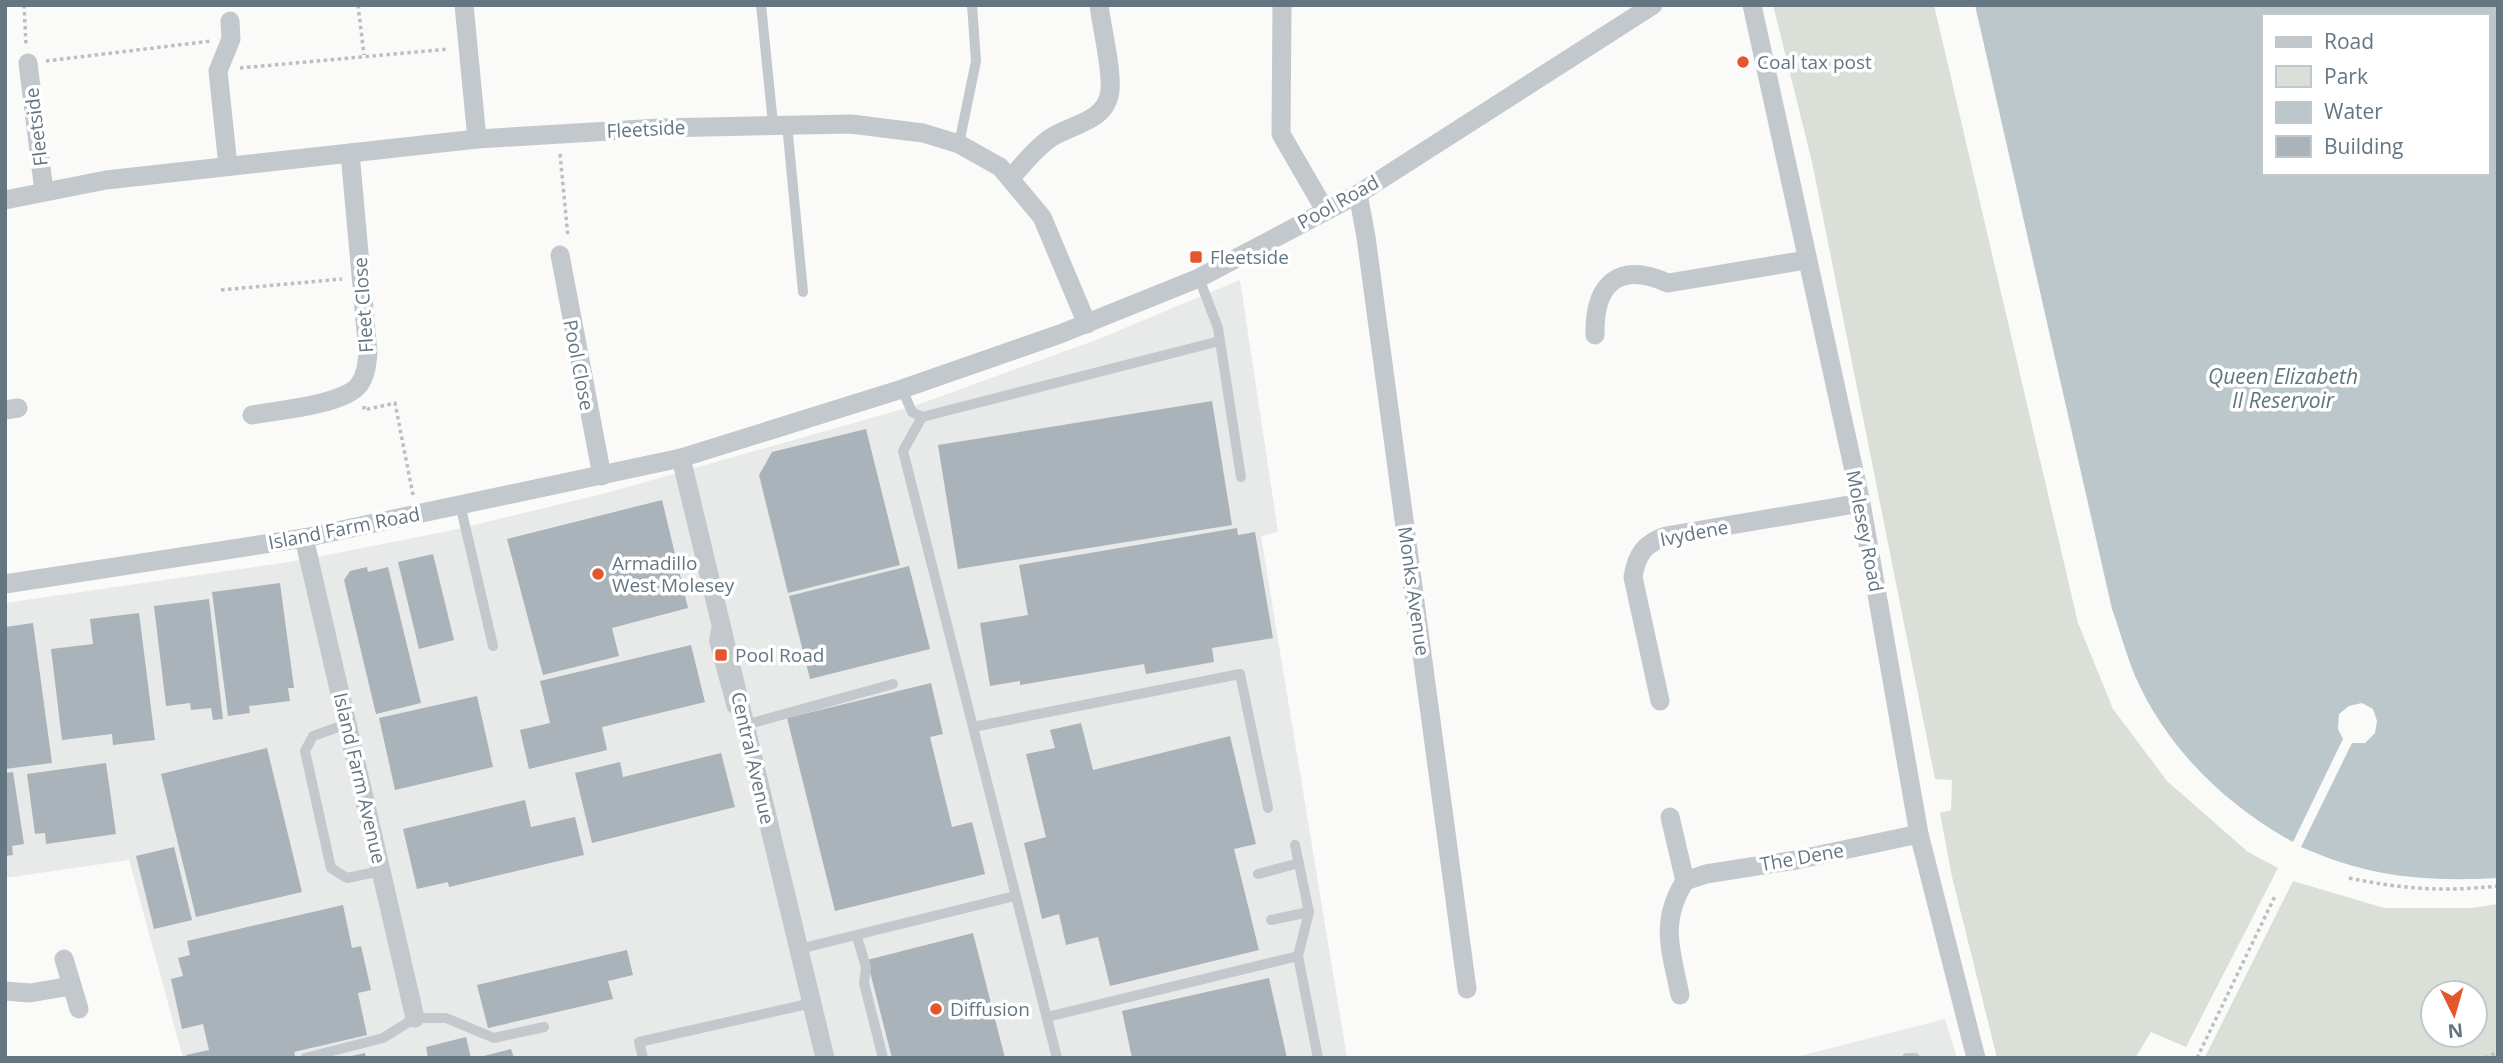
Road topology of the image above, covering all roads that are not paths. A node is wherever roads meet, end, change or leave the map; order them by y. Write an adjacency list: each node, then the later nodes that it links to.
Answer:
1 (464, 5): 11 (street)
2 (761, 5): 10 (lane)
3 (972, 5): 12 (lane)
4 (1099, 5): 15 (street)
5 (1282, 5): 19 (street)
6 (1653, 5): 17 (street, Pool Road)
7 (1752, 5): 21 (street, Molesey Road)
8 (230, 30): 14 (street)
9 (28, 63): 16 (street, Fleetside)
10 (780, 124): 11 (street, Fleetside); 12 (street, Fleetside); 23 (lane)
11 (477, 139): 13 (street, Fleetside)
12 (958, 144): 15 (street, Fleetside)
13 (350, 153): 14 (street, Fleetside); 28 (street, Fleet Close)
14 (228, 166): 16 (street, Fleetside)
15 (1011, 178): 24 (street, Fleetside)
16 (44, 191): 18 (street, Fleetside)
17 (1358, 194): 19 (street, Pool Road); 61 (street, Monks Avenue)
18 (5, 200)
19 (1325, 211): 22 (street, Pool Road)
20 (560, 255): 31 (street, Pool Close)
21 (1806, 260): 25 (street); 33 (street, Molesey Road)
22 (1199, 278): 24 (street, Pool Road); 26 (lane)
23 (803, 292)
24 (1087, 324): 27 (street, Pool Road)
25 (1595, 335)
26 (1220, 341): 29 (lane); 32 (lane)
27 (902, 389): 29 (lane); 30 (street, Pool Road)
28 (252, 415)
29 (922, 417): 43 (lane)
30 (681, 458): 31 (street, Island Farm Road); 37 (street, Central Avenue)
31 (602, 476): 34 (street, Island Farm Road)
32 (1241, 477)
33 (1861, 503): 40 (street, Ivydene); 47 (street, Molesey Road)
34 (460, 504): 35 (street, Island Farm Road); 38 (lane)
35 (304, 538): 36 (street, Island Farm Road); 41 (street, Island Farm Avenue)
36 (5, 584)
37 (723, 630): 42 (street, Central Avenue); 44 (lane)
38 (493, 646)
39 (893, 684): 42 (lane)
40 (1660, 701)
41 (347, 724): 50 (street, Island Farm Avenue); 50 (lane)
42 (745, 725): 44 (street, Central Avenue)
43 (973, 727): 45 (lane); 53 (lane)
44 (750, 746): 57 (street, Central Avenue)
45 (1268, 808)
46 (1670, 817): 52 (street)
47 (1919, 834): 52 (street, The Dene); 77 (street, Molesey Road)
48 (1295, 845): 49 (lane)
49 (1299, 863): 51 (lane); 54 (lane)
50 (381, 871): 67 (street, Island Farm Avenue)
51 (1258, 874)
52 (1685, 881): 63 (street)
53 (1015, 896): 56 (lane); 66 (lane)
54 (1309, 912): 55 (lane); 58 (lane)
55 (1271, 920)
56 (857, 937): 57 (lane); 72 (lane)
57 (799, 949): 64 (street, Central Avenue)
58 (1298, 956): 66 (lane); 74 (lane)
59 (64, 959): 60 (street)
60 (71, 986): 62 (street); 65 (street)
61 (1467, 989)
62 (5, 991)
63 (1680, 995)
64 (812, 1003): 70 (lane); 71 (street, Central Avenue)
65 (79, 1009)
66 (1047, 1017): 73 (lane)
67 (415, 1018): 68 (lane); 69 (lane)
68 (544, 1027)
69 (304, 1058)
70 (643, 1058)
71 (825, 1058)
72 (883, 1058)
73 (1057, 1058)
74 (1318, 1058)
75 (1907, 1058): 76 (lane)
76 (1915, 1058)
77 (1976, 1058)

